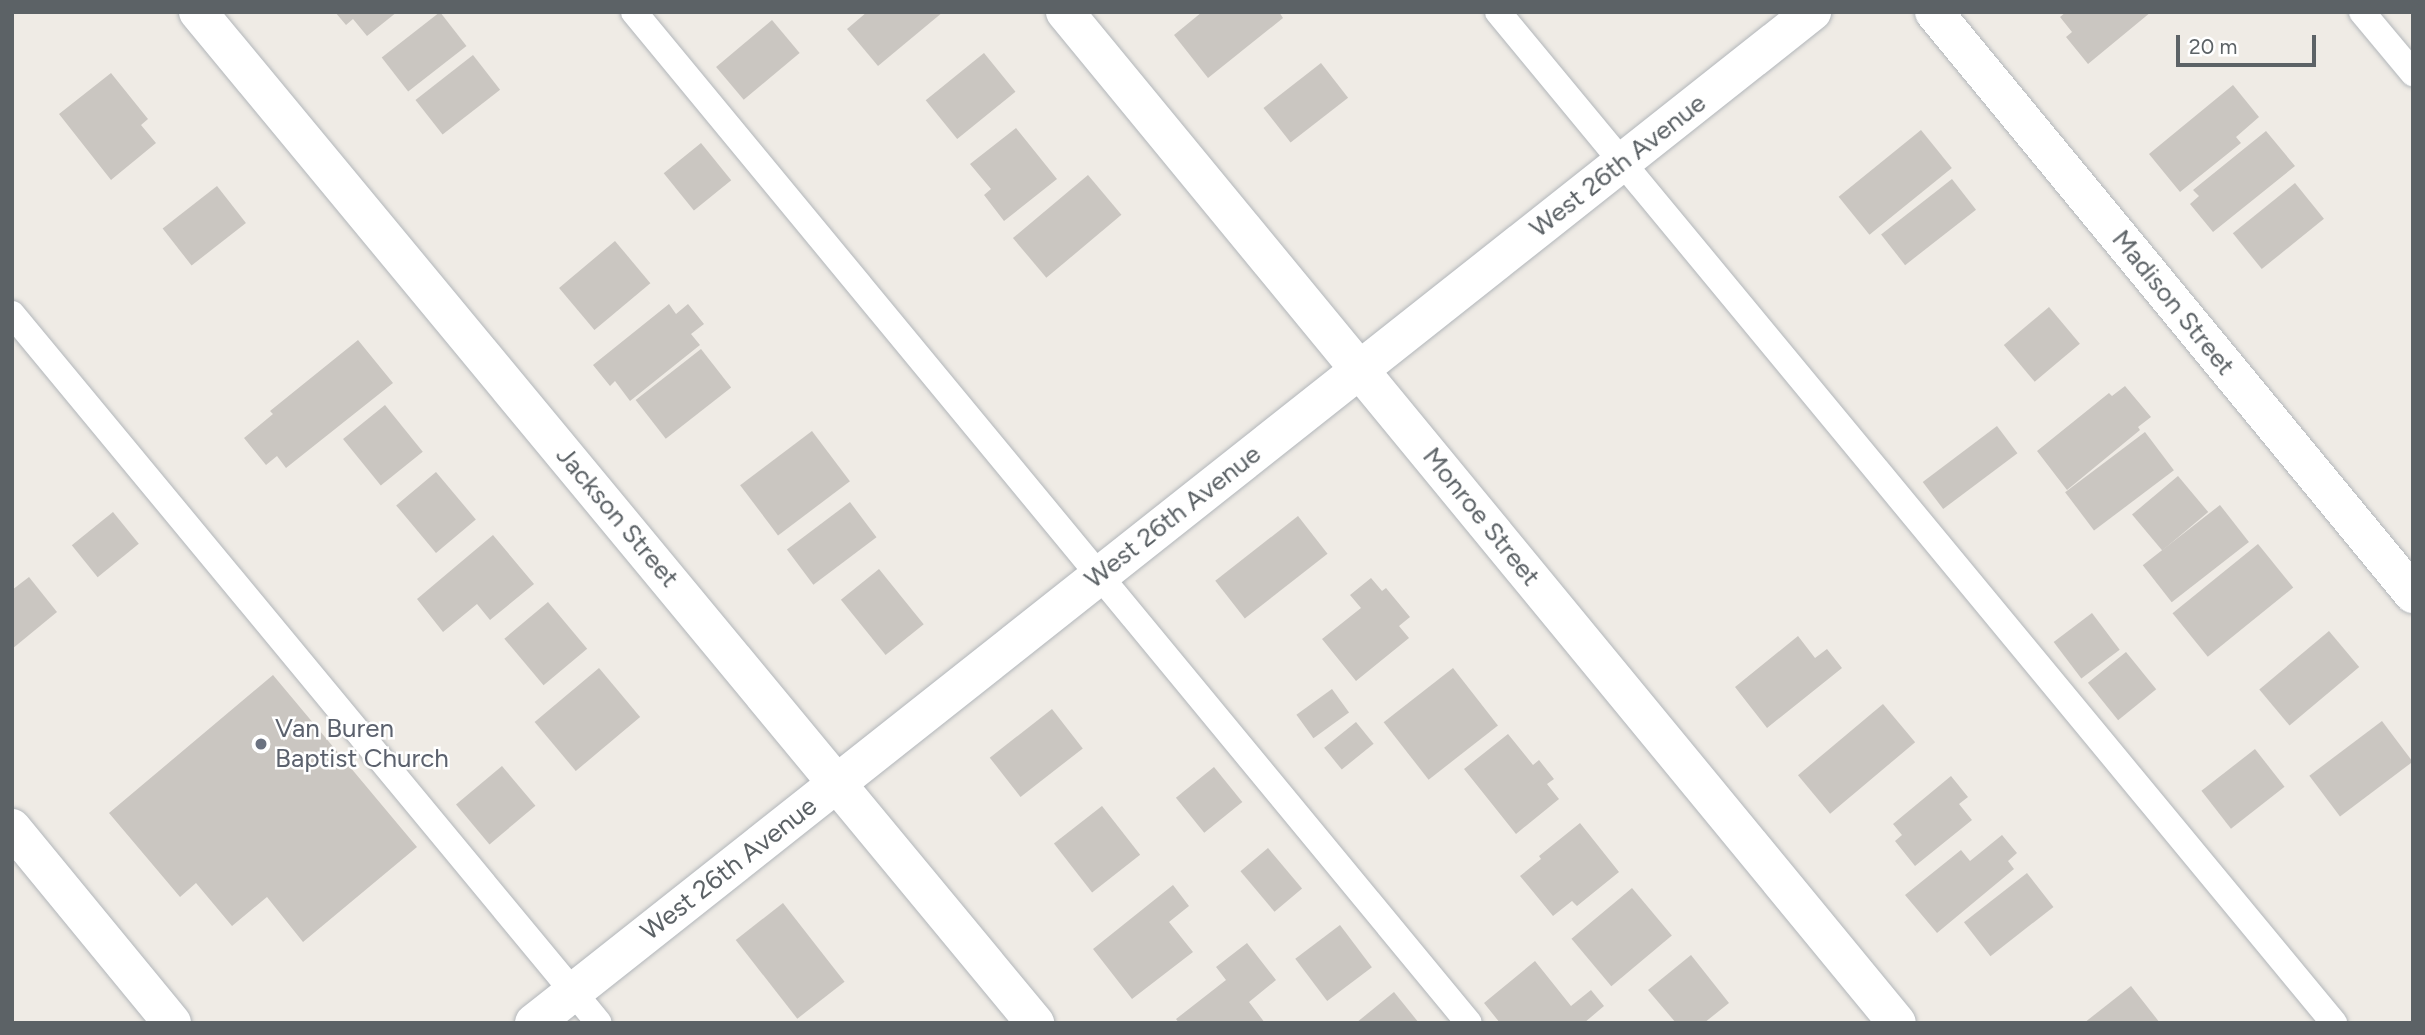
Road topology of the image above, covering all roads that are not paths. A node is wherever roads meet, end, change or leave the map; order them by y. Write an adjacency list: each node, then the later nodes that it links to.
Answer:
1 (198, 12): 14 (street, Jackson Street)
2 (634, 12): 12 (lane)
3 (1065, 12): 11 (street, Monroe Street)
4 (1498, 12): 9 (lane)
5 (1812, 12): 9 (street, West 26th Avenue)
6 (1934, 12): 13 (street, Madison Street)
7 (2362, 12): 8 (lane)
8 (2413, 73)
9 (1622, 163): 11 (street, West 26th Avenue); 23 (lane)
10 (12, 314): 16 (lane)
11 (1360, 370): 12 (street, West 26th Avenue); 22 (street, Monroe Street)
12 (1100, 575): 14 (street, West 26th Avenue); 21 (lane)
13 (2413, 594)
14 (838, 783): 16 (street, West 26th Avenue); 20 (street, Jackson Street)
15 (12, 828): 17 (street)
16 (573, 992): 18 (street, West 26th Avenue); 19 (lane)
17 (172, 1023)
18 (534, 1023)
19 (599, 1023)
20 (1035, 1023)
21 (1469, 1023)
22 (1897, 1023)
23 (2334, 1023)

